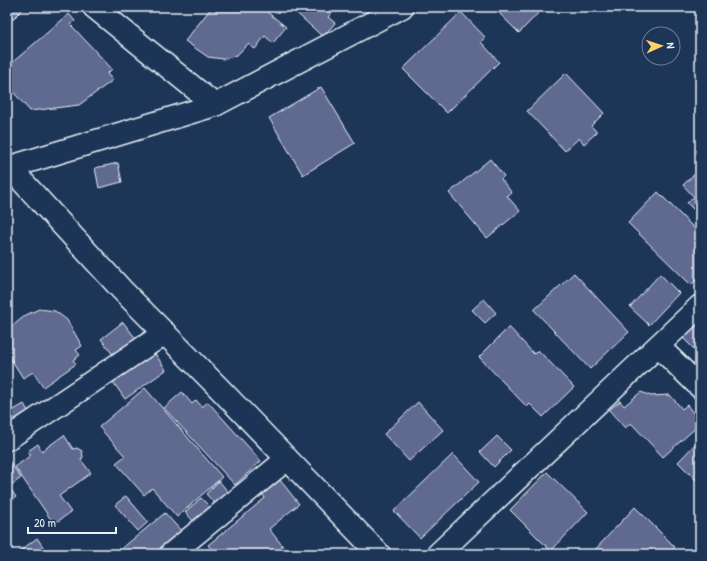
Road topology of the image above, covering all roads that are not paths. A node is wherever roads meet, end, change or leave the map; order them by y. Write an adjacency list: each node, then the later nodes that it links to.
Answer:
1 (94, 7): 3 (street)
2 (402, 7): 3 (street)
3 (215, 105): 4 (street)
4 (8, 168): 6 (street)
5 (700, 306): 7 (street)
6 (165, 334): 9 (street); 10 (street)
7 (658, 346): 8 (street); 13 (street)
8 (700, 387)
9 (7, 439)
10 (287, 459): 11 (street); 12 (street)
11 (170, 554)
12 (379, 554)
13 (438, 554)

